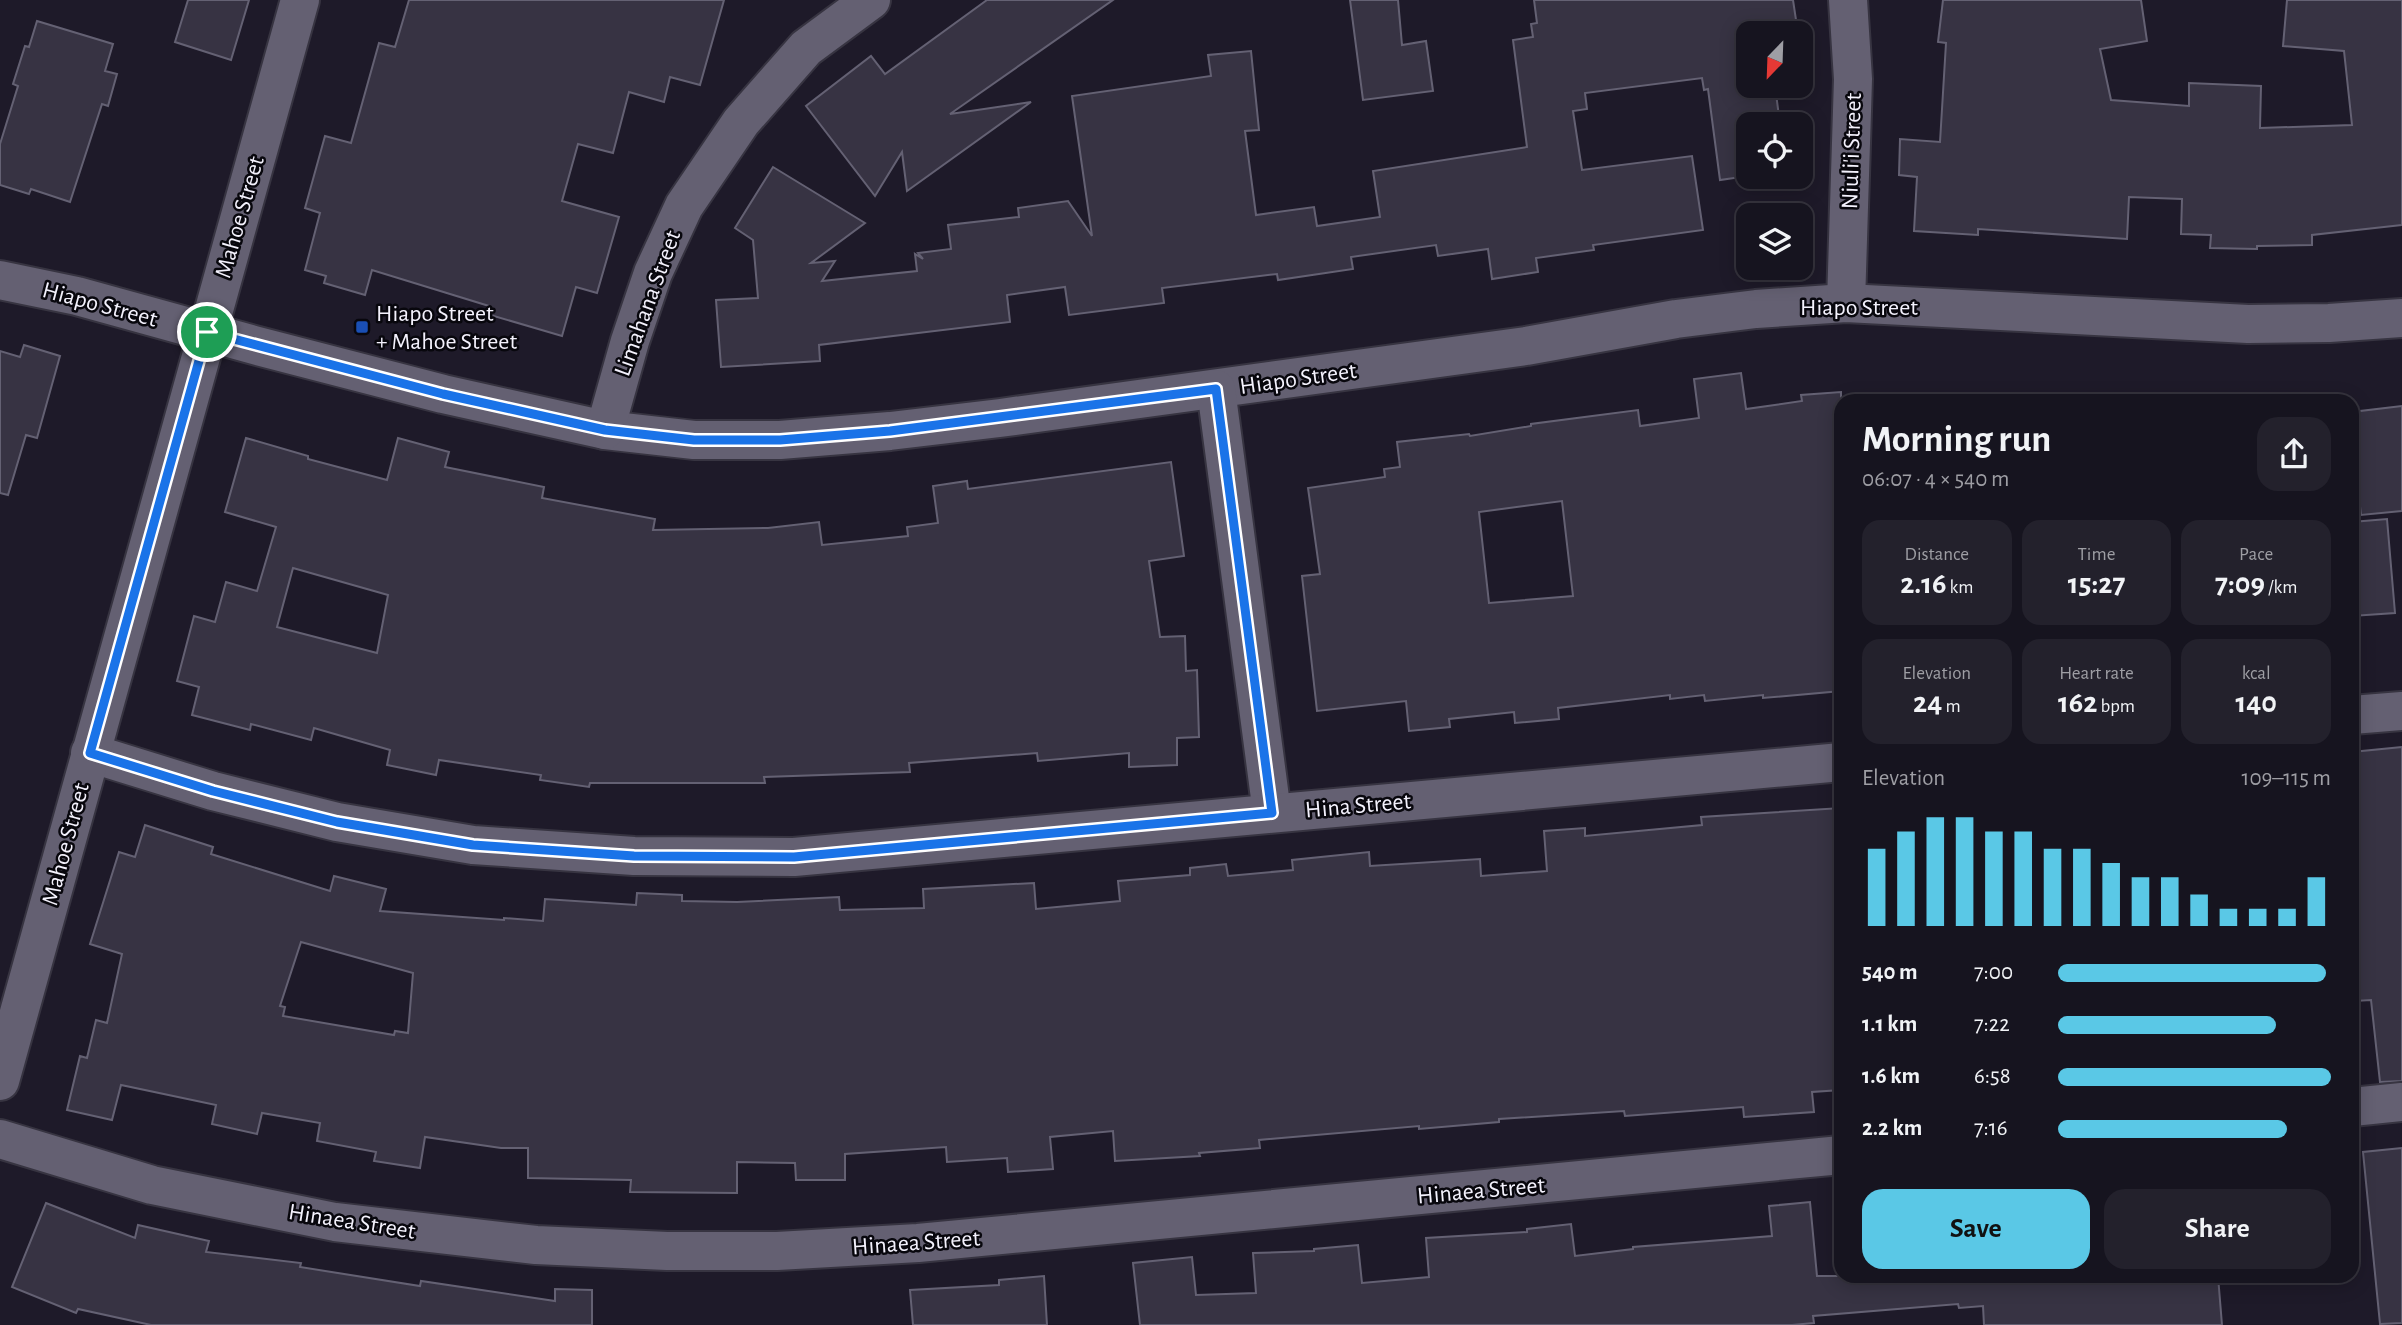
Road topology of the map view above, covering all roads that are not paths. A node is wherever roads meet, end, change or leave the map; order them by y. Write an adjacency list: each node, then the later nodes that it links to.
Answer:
1 (300, 0): 7 (street, Mahoe Street)
2 (871, 0): 9 (street, Limahana Street)
3 (1848, 0): 5 (street, Niuli'i Street)
4 (0, 280): 7 (street, Hiapo Street)
5 (1846, 303): 6 (street, Hiapo Street); 8 (street, Hiapo Street)
6 (2402, 318)
7 (207, 332): 9 (street, Hiapo Street); 12 (street, Mahoe Street)
8 (1216, 389): 9 (street, Hiapo Street); 14 (street)
9 (605, 430)
10 (2402, 711): 11 (street)
11 (2359, 714)
12 (90, 753): 14 (street, Hina Street); 15 (street, Mahoe Street)
13 (1834, 763): 14 (street, Hina Street)
14 (1272, 813)
15 (0, 1081)
16 (2402, 1102): 17 (street)
17 (2359, 1106)
18 (0, 1139): 19 (street, Hinaea Street)
19 (1834, 1156)

